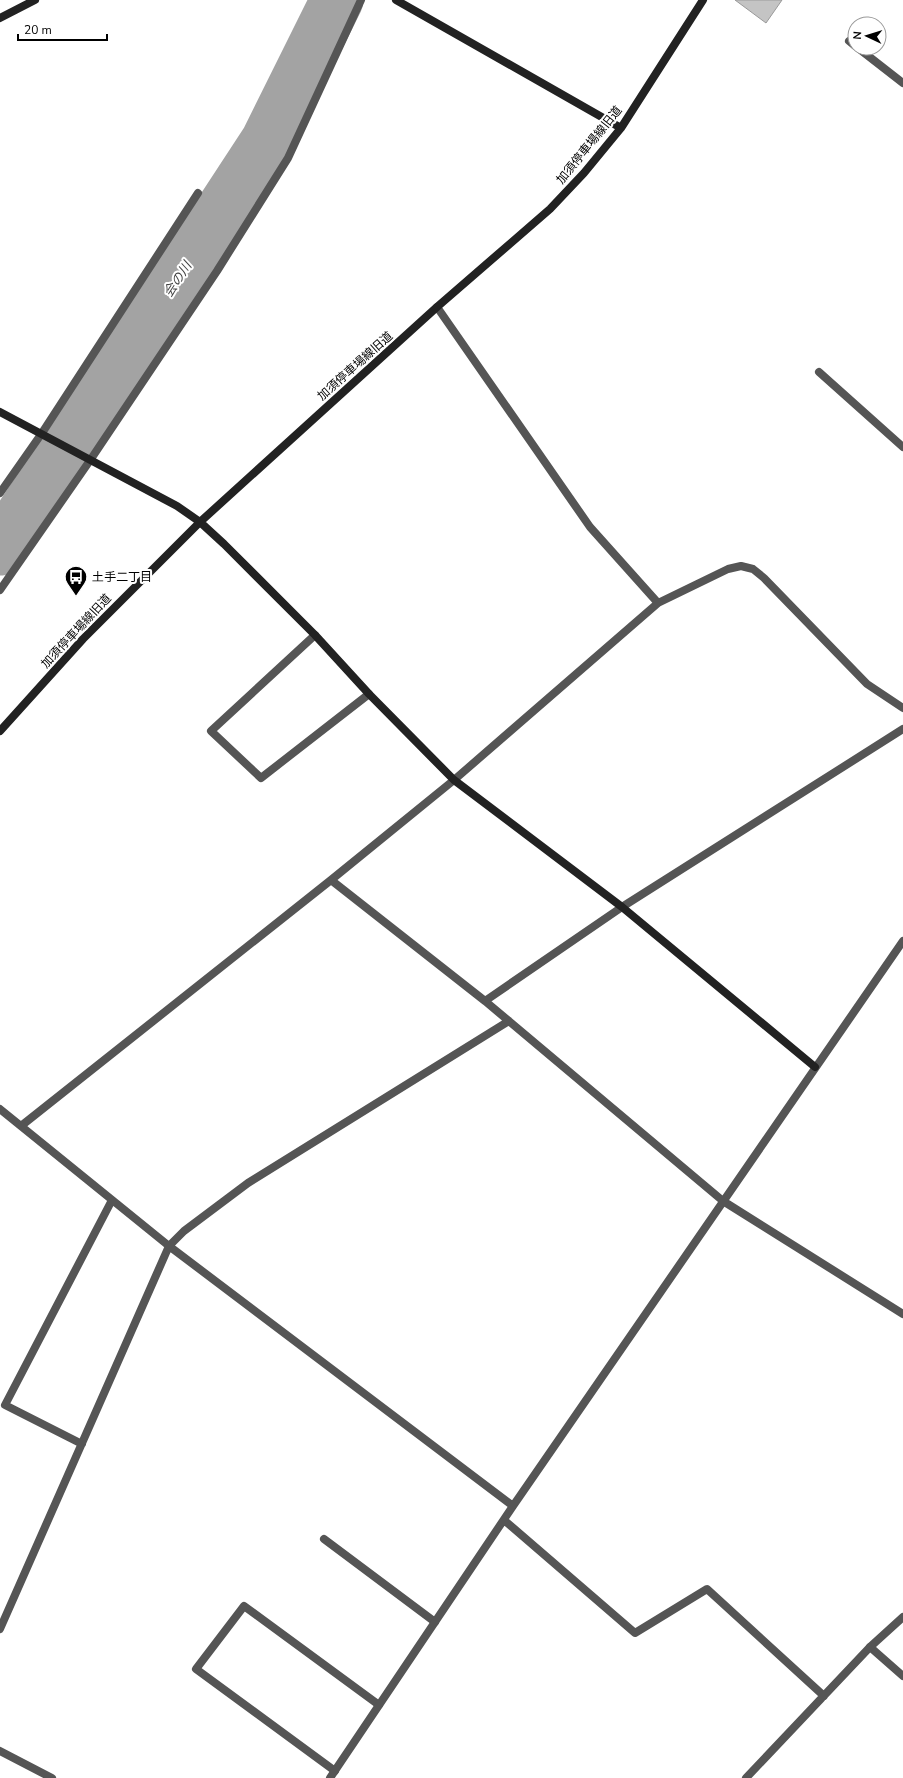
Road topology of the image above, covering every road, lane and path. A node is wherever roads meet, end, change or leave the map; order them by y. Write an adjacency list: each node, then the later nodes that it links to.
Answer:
1 (35, 0): 5 (street)
2 (361, 0): 15 (street)
3 (396, 0): 8 (street)
4 (703, 0): 8 (street, 加須停車場線旧道)
5 (0, 18)
6 (868, 56): 7 (street)
7 (903, 83)
8 (622, 128): 10 (street, 加須停車場線旧道)
9 (198, 193): 13 (street)
10 (437, 307): 17 (street, 加須停車場線旧道); 19 (street)
11 (819, 372): 14 (street)
12 (0, 412): 13 (street)
13 (45, 435): 15 (street); 16 (street)
14 (903, 447)
15 (88, 457): 17 (street); 18 (street)
16 (0, 493)
17 (200, 522): 20 (street); 24 (street, 加須停車場線旧道)
18 (0, 590)
19 (658, 603): 22 (street); 25 (street)
20 (315, 635): 21 (street); 21 (street)
21 (369, 694): 25 (street)
22 (903, 708)
23 (903, 729): 27 (street)
24 (0, 731)
25 (454, 780): 26 (street); 27 (street)
26 (332, 880): 29 (street); 33 (street)
27 (622, 907): 29 (street); 31 (street)
28 (903, 941): 31 (street)
29 (485, 1001): 30 (street)
30 (509, 1021): 35 (street); 36 (street)
31 (815, 1067): 35 (street)
32 (0, 1109): 33 (street)
33 (20, 1126): 34 (street)
34 (112, 1200): 36 (street); 38 (street)
35 (722, 1201): 37 (street); 39 (street)
36 (169, 1246): 38 (street); 39 (street)
37 (903, 1314)
38 (82, 1444): 42 (street)
39 (513, 1506): 40 (street)
40 (504, 1520): 44 (street); 48 (street)
41 (324, 1539): 44 (street)
42 (3, 1613): 45 (street)
43 (903, 1617): 46 (street)
44 (435, 1622): 49 (street)
45 (0, 1630)
46 (870, 1647): 47 (street); 48 (street)
47 (903, 1676)
48 (824, 1696): 53 (street)
49 (379, 1705): 51 (street); 51 (street)
50 (0, 1752): 52 (street)
51 (333, 1774)
52 (52, 1778)
53 (746, 1778)

